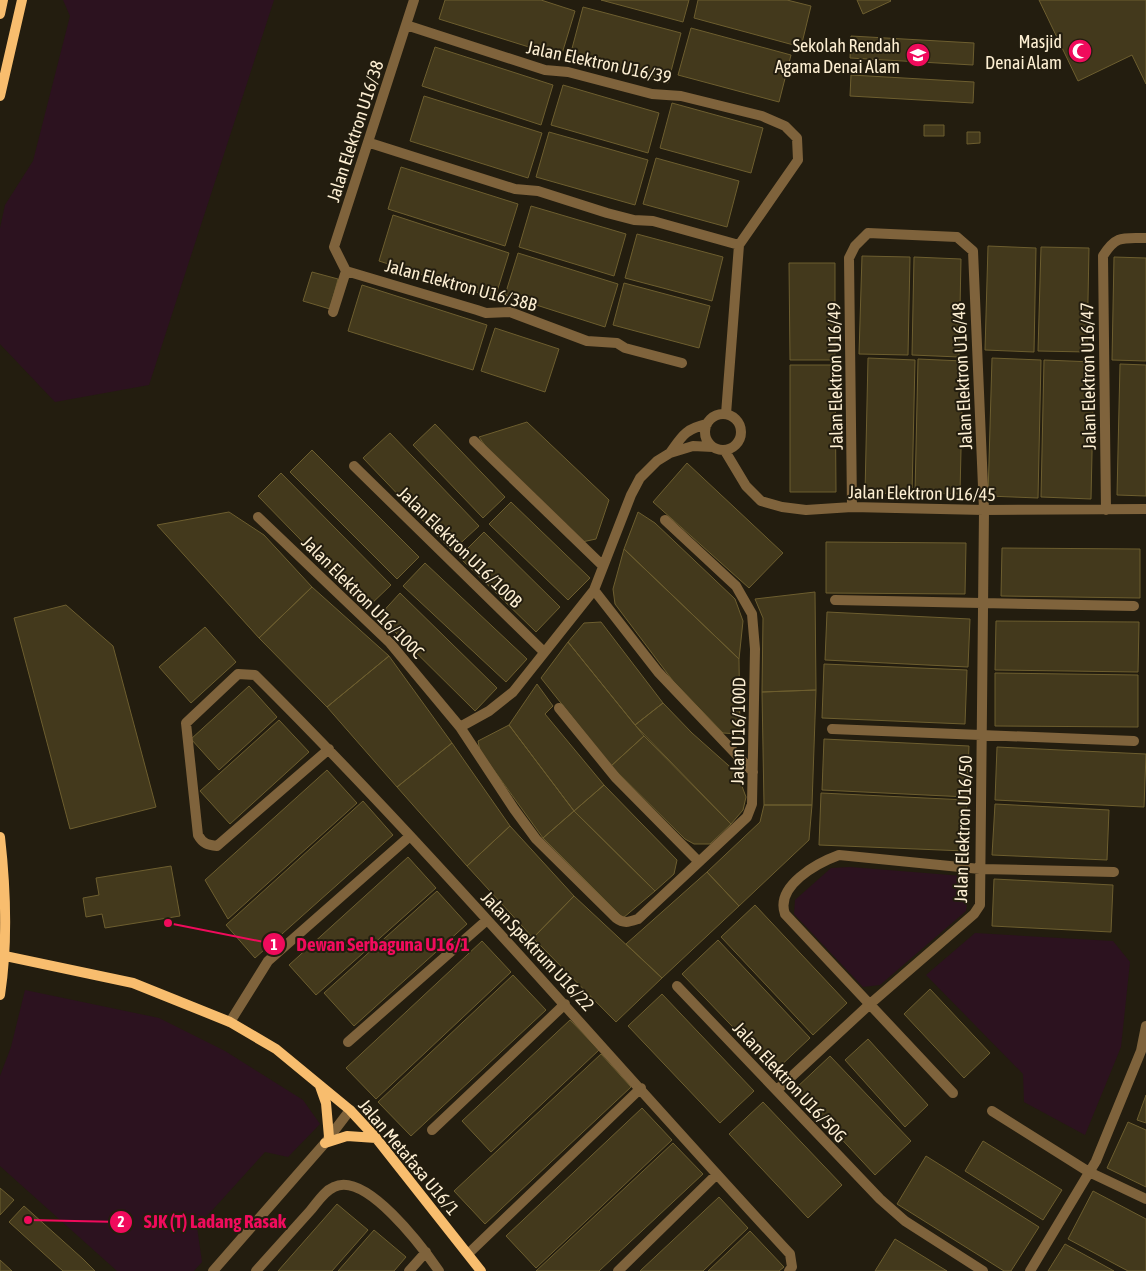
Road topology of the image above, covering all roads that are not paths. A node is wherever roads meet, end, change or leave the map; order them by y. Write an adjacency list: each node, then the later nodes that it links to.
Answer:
1 (3, 0): 4 (street)
2 (22, 0): 6 (street)
3 (414, 0): 5 (street, Jalan Elektron U16/38)
4 (0, 14)
5 (406, 25): 7 (street, Jalan Elektron U16/38); 9 (street, Jalan Elektron U16/39)
6 (0, 96)
7 (370, 143): 9 (street); 11 (street, Jalan Elektron U16/38)
8 (1146, 238): 24 (street, Jalan Elektron U16/47)
9 (739, 245): 14 (street)
10 (855, 246): 21 (street, Jalan Elektron U16/49); 23 (street, Jalan Elektron U16/48)
11 (346, 270): 12 (street); 13 (street, Jalan Elektron U16/38B)
12 (333, 312)
13 (682, 364)
14 (726, 414): 15 (street); 18 (street)
15 (707, 424): 17 (street); 19 (street)
16 (474, 442): 27 (street)
17 (713, 447): 18 (street); 19 (street)
18 (725, 451): 21 (street, Jalan Elektron U16/45)
19 (670, 453): 27 (street)
20 (354, 466): 32 (street, Jalan Elektron U16/100B)
21 (852, 507): 23 (street, Jalan Elektron U16/45)
22 (1146, 509): 24 (street, Jalan Elektron U16/45)
23 (984, 510): 24 (street, Jalan Elektron U16/45); 30 (street, Jalan Elektron U16/50)
24 (1106, 510)
25 (258, 517): 34 (street, Jalan Elektron U16/100C)
26 (665, 520): 39 (street, Jalan U16/100D)
27 (603, 566): 28 (street)
28 (594, 590): 32 (street); 39 (street)
29 (835, 600): 30 (street)
30 (984, 602): 31 (street); 36 (street, Jalan Elektron U16/50)
31 (1134, 606)
32 (544, 652): 34 (street)
33 (559, 708): 42 (street)
34 (460, 727): 46 (street, Jalan Elektron U16/100C)
35 (832, 729): 36 (street)
36 (983, 736): 37 (street); 43 (street, Jalan Elektron U16/50)
37 (1134, 742)
38 (329, 749): 38 (street, Jalan Spektrum U16/22); 40 (street, Jalan Spektrum U16/22)
39 (753, 772): 42 (street, Jalan U16/100D)
40 (410, 836): 45 (street, Jalan Spektrum U16/22); 52 (street)
41 (0, 837): 47 (street)
42 (699, 862): 46 (street, Jalan U16/100D)
43 (980, 869): 44 (street); 51 (street, Jalan Elektron U16/50); 51 (street)
44 (1114, 872)
45 (487, 920): 50 (street, Jalan Spektrum U16/22); 54 (street)
46 (629, 923)
47 (3, 956): 49 (street); 52 (street, Jalan Metafasa U16/1)
48 (677, 986): 58 (street, Jalan Elektron U16/50G)
49 (0, 995)
50 (564, 1004): 57 (street, Jalan Spektrum U16/22); 62 (street)
51 (870, 1004): 58 (street, Jalan Elektron U16/50); 59 (street)
52 (230, 1022): 56 (street, Jalan Metafasa U16/1)
53 (1146, 1026): 55 (street)
54 (348, 1042)
55 (1143, 1052): 65 (street)
56 (320, 1085): 60 (street, Jalan Metafasa U16/1); 64 (street)
57 (641, 1088): 66 (street, Jalan Spektrum U16/22); 69 (street)
58 (777, 1090): 77 (street, Jalan Elektron U16/50G)
59 (953, 1093)
60 (350, 1110): 63 (street, Jalan Metafasa U16/1); 64 (street)
61 (992, 1111): 65 (street)
62 (432, 1130)
63 (376, 1138): 64 (street); 69 (street, Jalan Metafasa U16/1)
64 (327, 1140): 70 (street)
65 (1089, 1172): 67 (street); 78 (street)
66 (716, 1175): 75 (street); 76 (street, Jalan Spektrum U16/22)
67 (1146, 1199)
68 (426, 1252): 71 (street); 72 (street); 73 (street)
69 (469, 1253): 74 (street, Jalan Metafasa U16/1)
70 (213, 1271)
71 (256, 1271)
72 (409, 1271)
73 (440, 1271)
74 (481, 1271)
75 (618, 1271)
76 (789, 1271)
77 (983, 1271)
78 (1030, 1271)

